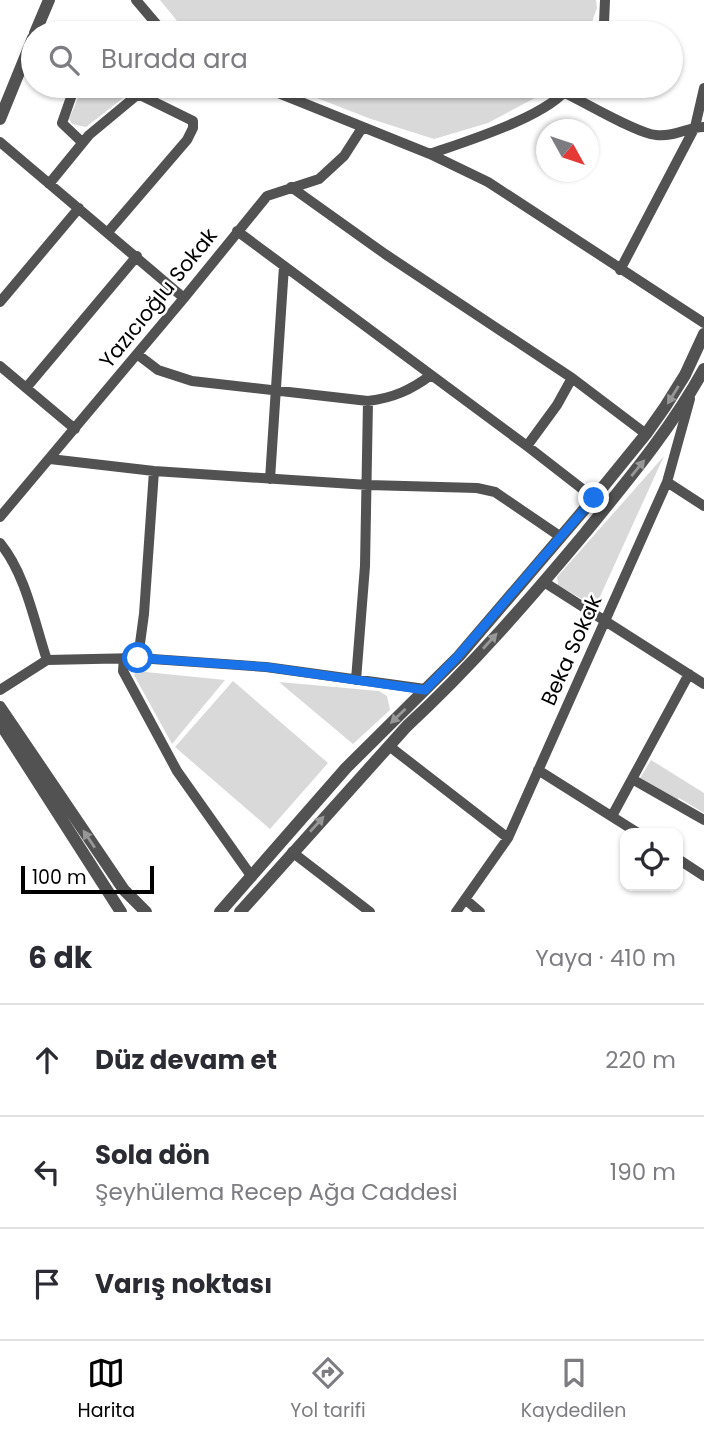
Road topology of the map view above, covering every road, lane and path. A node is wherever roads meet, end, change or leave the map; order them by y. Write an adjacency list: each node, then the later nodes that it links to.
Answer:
1 (49, 0): 4 (street)
2 (136, 0): 5 (street)
3 (605, 0): 6 (street)
4 (40, 21)
5 (154, 21)
6 (604, 21)
7 (21, 67): 15 (street)
8 (704, 88): 16 (street)
9 (71, 98): 19 (street)
10 (127, 98): 19 (street)
11 (150, 98): 25 (street)
12 (290, 98): 17 (street)
13 (555, 98): 20 (street)
14 (584, 98): 16 (street)
15 (0, 119)
16 (700, 127): 28 (street)
17 (362, 128): 20 (street); 22 (street, Yazıcıoğlu Sokak)
18 (0, 142): 21 (street)
19 (82, 142): 21 (street)
20 (430, 154): 28 (street)
21 (49, 184): 23 (street)
22 (291, 187): 24 (street, Yazıcıoğlu Sokak); 37 (street)
23 (79, 208): 25 (street); 30 (street)
24 (237, 231): 27 (street); 29 (street, Yazıcıoğlu Sokak)
25 (108, 232): 26 (street)
26 (137, 257): 29 (street); 38 (street)
27 (284, 266): 36 (street); 40 (street)
28 (620, 270): 31 (street)
29 (184, 298): 33 (street, Yazıcıoğlu Sokak)
30 (0, 302)
31 (704, 323)
32 (704, 334): 43 (street, one-way to 43)
33 (137, 354): 40 (street); 42 (street, Yazıcıoğlu Sokak)
34 (0, 366): 38 (street)
35 (704, 369): 39 (street)
36 (431, 375): 41 (street); 44 (street)
37 (572, 378): 43 (street); 44 (street)
38 (26, 388): 42 (street)
39 (692, 389): 48 (street, Beka Sokak); 55 (street, one-way to 39)
40 (277, 391): 41 (street); 47 (street)
41 (368, 401): 49 (street)
42 (75, 429): 45 (street, Yazıcıoğlu Sokak)
43 (646, 434): 50 (street)
44 (527, 446): 50 (street)
45 (50, 459): 46 (street); 52 (street, Yazıcıoğlu Sokak)
46 (154, 471): 47 (street); 58 (street)
47 (270, 479): 49 (street)
48 (667, 482): 51 (street); 56 (street, Beka Sokak)
49 (368, 485): 53 (street); 61 (street)
50 (594, 498): 53 (street)
51 (704, 506)
52 (0, 517)
53 (561, 537): 64 (street)
54 (0, 542): 59 (street)
55 (544, 582): 56 (street); 67 (street, one-way to 55)
56 (604, 621): 60 (street); 68 (street, Beka Sokak)
57 (124, 658): 58 (street); 59 (street); 77 (street)
58 (138, 658): 61 (street)
59 (47, 660): 63 (street)
60 (689, 674): 62 (street); 69 (street)
61 (356, 680): 64 (street)
62 (704, 684)
63 (0, 690)
64 (425, 690): 77 (street, one-way to 77)
65 (0, 707): 80 (street, one-way to 65)
66 (2, 732): 79 (street)
67 (389, 746): 73 (street); 74 (street, one-way to 67)
68 (538, 770): 70 (street); 73 (street, Beka Sokak)
69 (632, 779): 70 (street); 71 (street)
70 (612, 816): 72 (street)
71 (704, 820)
72 (630, 828)
73 (508, 838): 78 (street, Beka Sokak)
74 (292, 852): 82 (street); 83 (street)
75 (683, 862): 76 (street)
76 (704, 876)
77 (252, 877): 81 (street)
78 (465, 899): 84 (street, Beka Sokak); 85 (street)
79 (121, 912)
80 (146, 912)
81 (220, 912)
82 (240, 912)
83 (370, 912)
84 (456, 912)
85 (480, 912)

